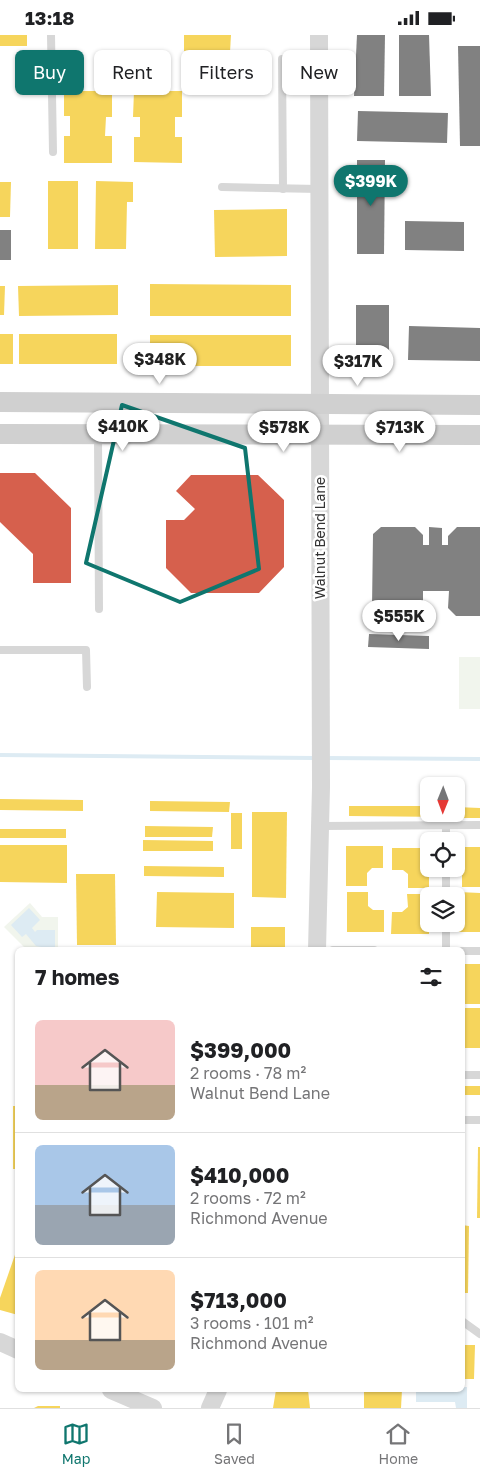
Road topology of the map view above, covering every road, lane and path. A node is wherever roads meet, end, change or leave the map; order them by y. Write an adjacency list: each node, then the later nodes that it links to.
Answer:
1 (51, 35): 4 (lane)
2 (319, 35): 7 (street, Walnut Bend Lane)
3 (282, 95): 6 (lane)
4 (53, 151)
5 (222, 187): 6 (lane)
6 (283, 189): 7 (lane)
7 (319, 189): 10 (street, Walnut Bend Lane)
8 (0, 402): 9 (main road)
9 (125, 403): 10 (main road); 14 (main road)
10 (320, 404): 11 (main road); 15 (street, Walnut Bend Lane)
11 (480, 405)
12 (0, 434): 13 (main road)
13 (98, 434): 14 (main road); 17 (lane)
14 (125, 435): 15 (main road)
15 (320, 435): 16 (main road); 20 (street, Walnut Bend Lane)
16 (480, 435)
17 (99, 609)
18 (0, 650): 19 (lane)
19 (87, 687)
20 (321, 825): 21 (lane); 25 (street, Walnut Bend Lane)
21 (446, 825): 22 (lane); 23 (lane)
22 (480, 825)
23 (446, 832)
24 (446, 932): 26 (lane)
25 (317, 947)
26 (446, 947)
27 (465, 951): 28 (lane)
28 (480, 951)
29 (465, 1075): 30 (lane)
30 (480, 1075)
31 (465, 1120): 32 (lane)
32 (480, 1120)
33 (465, 1323): 34 (lane)
34 (480, 1334)
35 (0, 1342): 36 (street)
36 (15, 1349)
37 (116, 1392): 39 (street)
38 (217, 1392): 40 (street)
39 (153, 1408)
40 (210, 1408)

